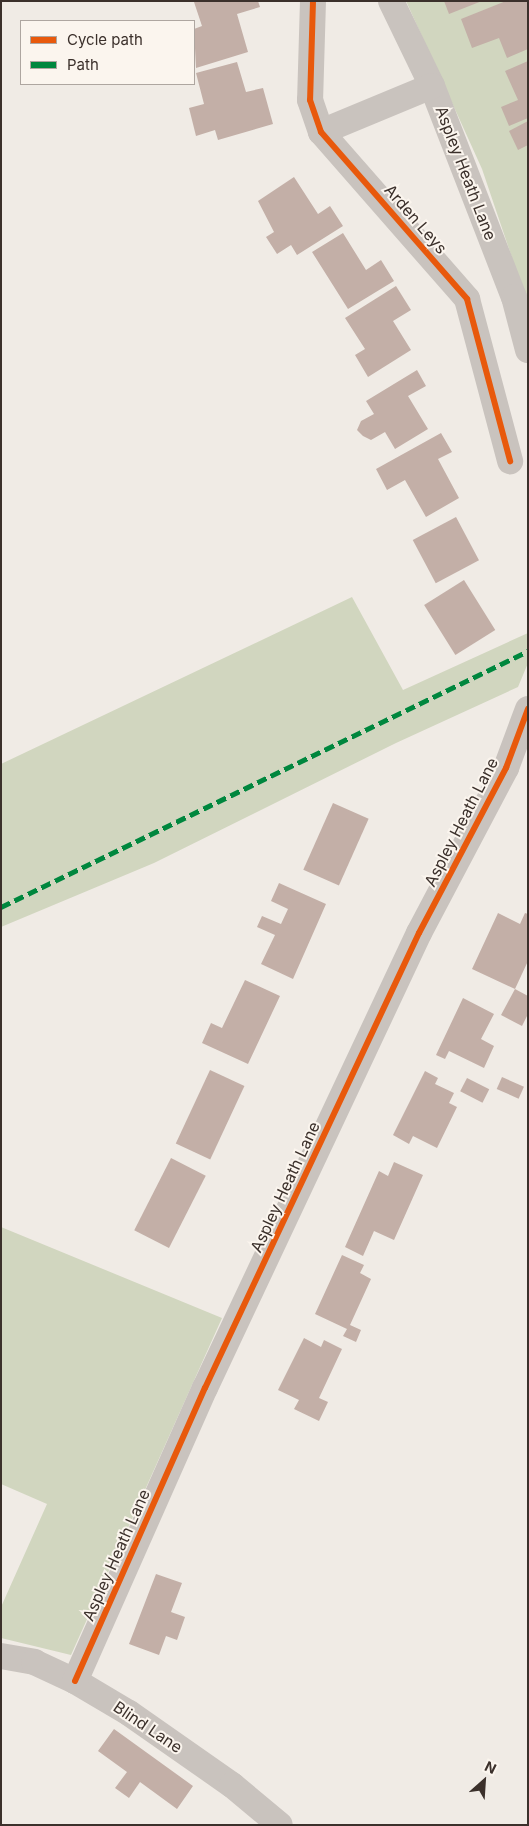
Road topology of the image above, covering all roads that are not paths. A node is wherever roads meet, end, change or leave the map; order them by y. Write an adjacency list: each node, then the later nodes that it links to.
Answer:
1 (313, 1): 4 (street, Arden Leys)
2 (392, 1): 3 (street, Aspley Heath Lane)
3 (432, 86): 4 (street); 5 (street, Aspley Heath Lane)
4 (321, 132): 6 (street, Arden Leys)
5 (528, 350)
6 (510, 461)
7 (528, 709): 9 (street, Aspley Heath Lane)
8 (1, 1656): 9 (street, Blind Lane)
9 (75, 1681): 10 (street, Blind Lane)
10 (280, 1825)

